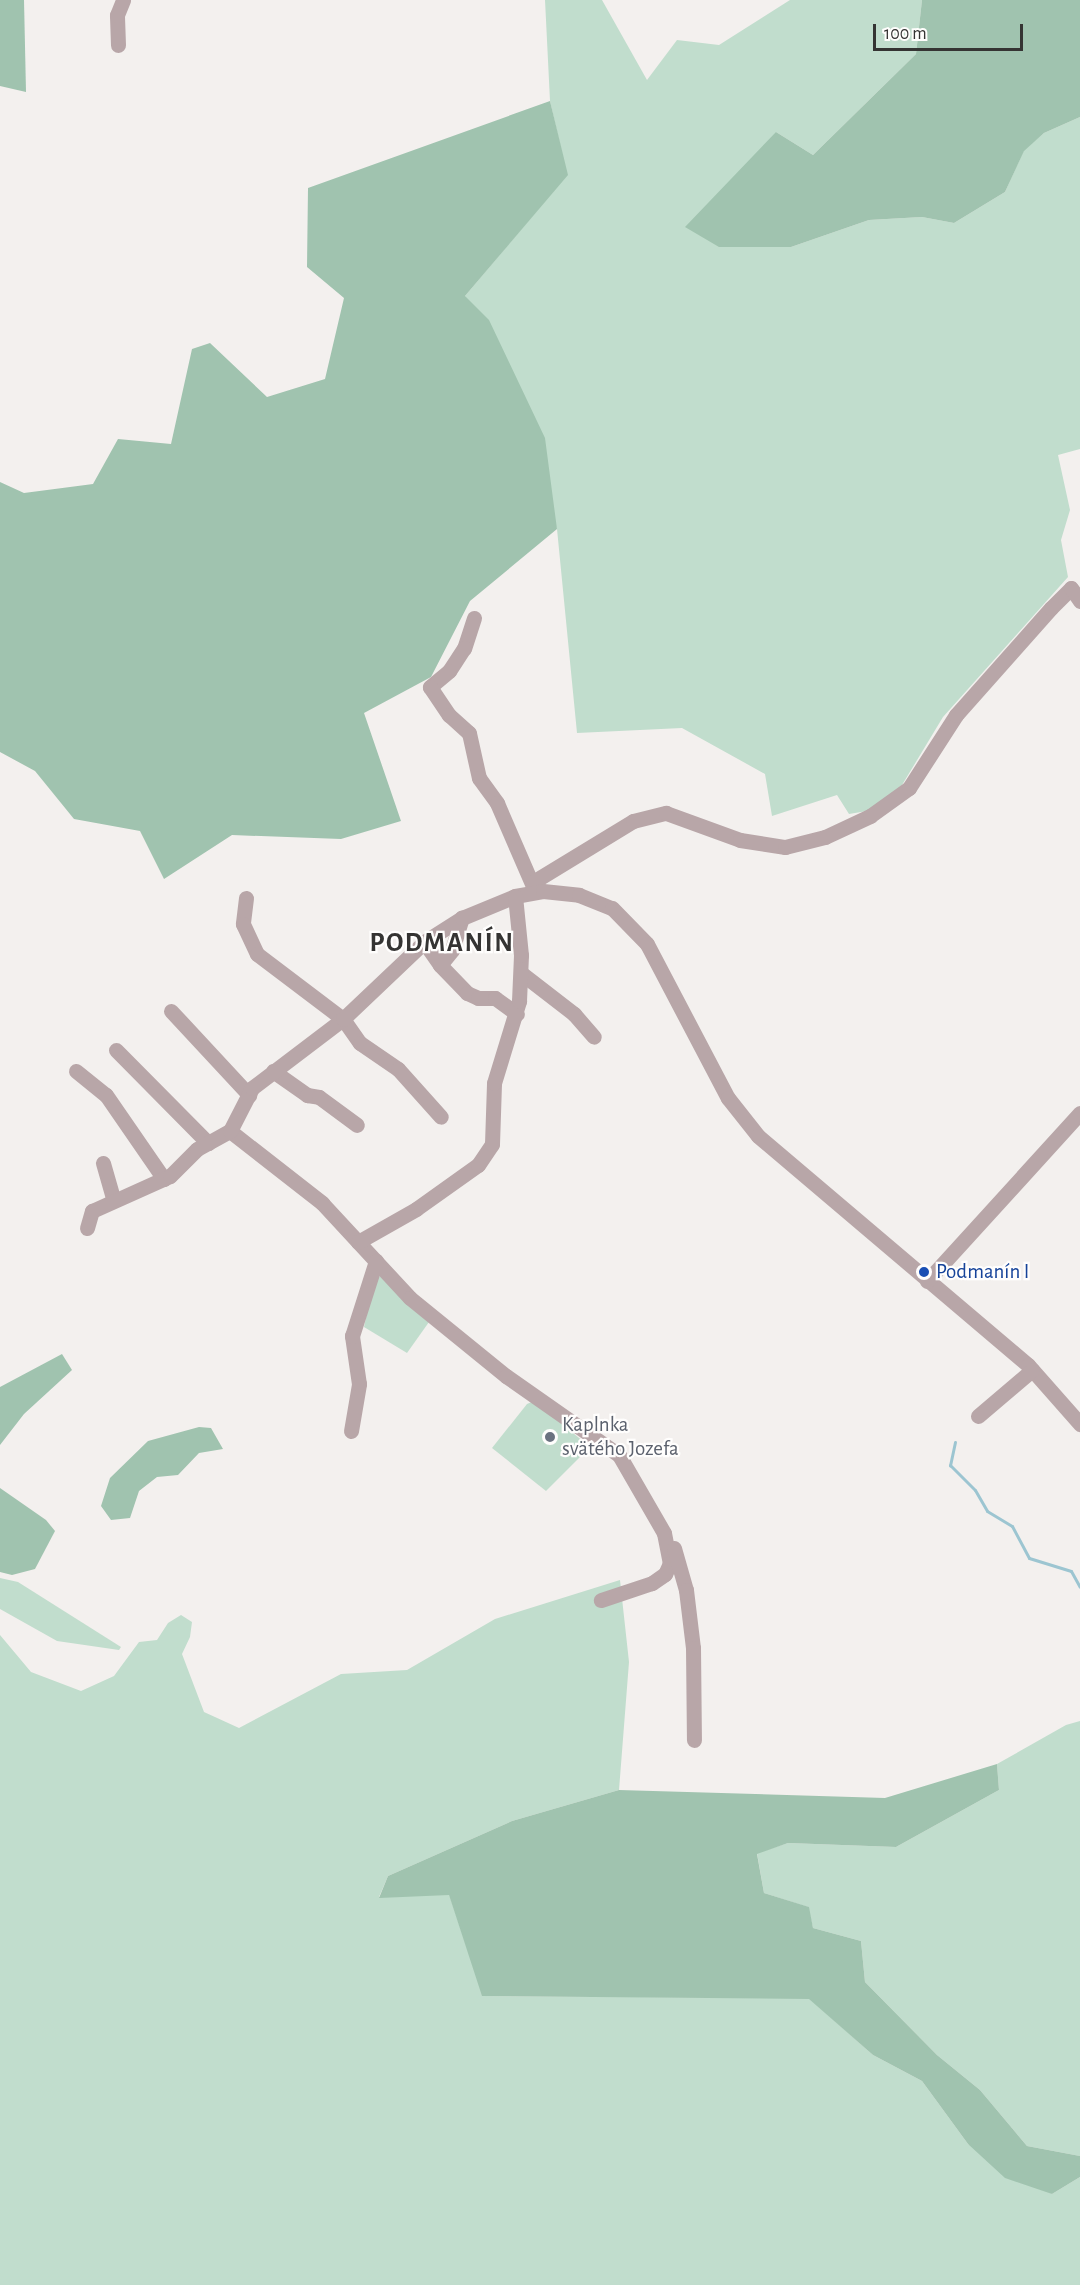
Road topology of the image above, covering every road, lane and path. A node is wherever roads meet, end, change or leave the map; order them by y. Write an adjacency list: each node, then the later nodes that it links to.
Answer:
1 (123, 0): 2 (street)
2 (118, 45)
3 (1080, 601): 5 (street)
4 (474, 618): 5 (street)
5 (534, 887): 6 (street); 31 (street)
6 (515, 896): 8 (street); 11 (street)
7 (246, 898): 14 (street)
8 (462, 918): 9 (street); 10 (street)
9 (423, 942): 10 (street); 14 (street)
10 (440, 965): 13 (street)
11 (521, 973): 13 (street); 15 (street)
12 (171, 1011): 19 (street)
13 (517, 1014): 29 (street)
14 (343, 1019): 18 (street); 21 (street)
15 (594, 1037)
16 (116, 1050): 24 (street)
17 (76, 1071): 26 (street)
18 (273, 1071): 19 (street); 22 (street)
19 (249, 1095): 23 (street)
20 (1080, 1113): 31 (street)
21 (441, 1118)
22 (357, 1125)
23 (230, 1131): 24 (street); 29 (street)
24 (208, 1143): 26 (street)
25 (104, 1163): 27 (street)
26 (164, 1179): 27 (street)
27 (113, 1199): 28 (street)
28 (87, 1228)
29 (358, 1242): 30 (street)
30 (376, 1261): 35 (street); 36 (street)
31 (927, 1281): 32 (street)
32 (1032, 1370): 33 (street); 34 (street)
33 (978, 1416)
34 (1080, 1424)
35 (351, 1431)
36 (664, 1533): 37 (street); 38 (street)
37 (601, 1600)
38 (693, 1740)

